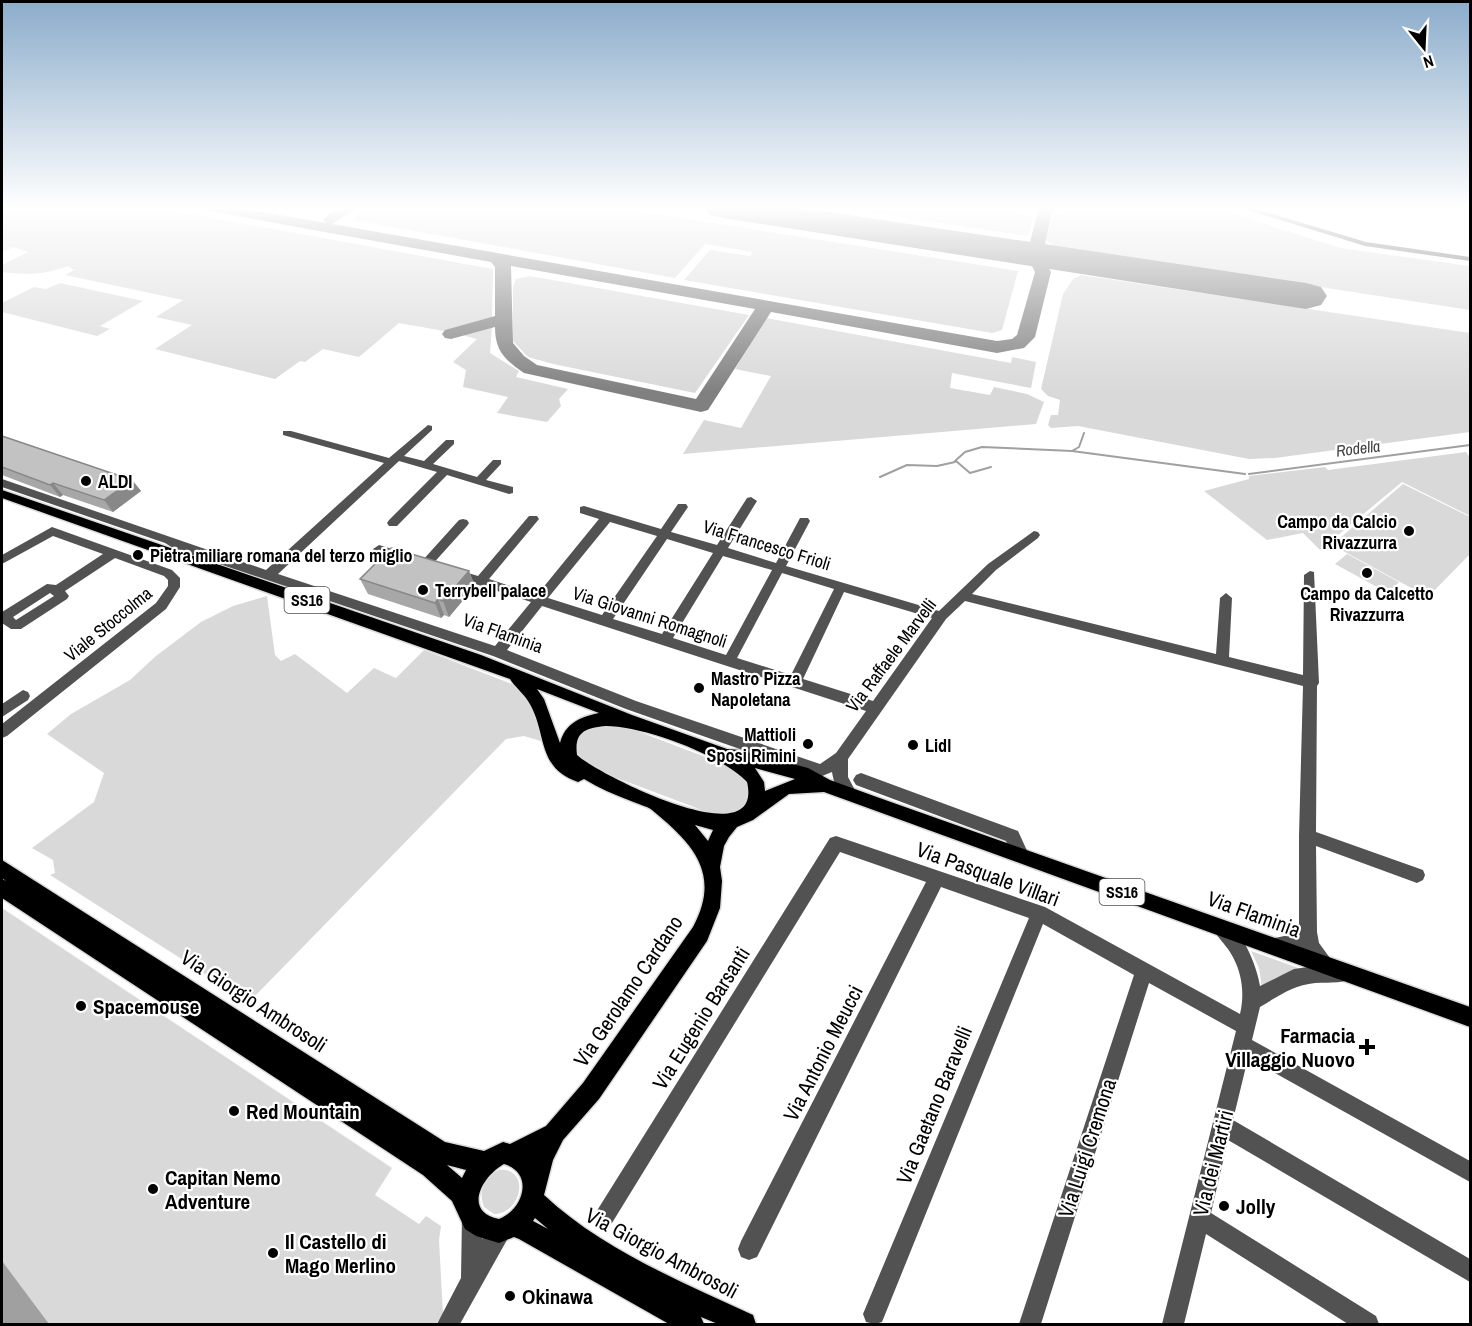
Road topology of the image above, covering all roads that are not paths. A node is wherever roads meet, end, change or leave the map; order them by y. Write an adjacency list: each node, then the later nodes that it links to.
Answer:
1 (428, 428): 4 (street)
2 (287, 433): 4 (street)
3 (450, 442): 6 (street)
4 (394, 460): 6 (street); 29 (street)
5 (497, 462): 8 (street)
6 (426, 465): 7 (street)
7 (446, 471): 8 (street); 18 (street)
8 (479, 481): 10 (street)
9 (2, 483): 22 (street, Via Flaminia)
10 (509, 490)
11 (2, 494): 22 (main road, Via Flaminia / SS16)
12 (751, 501): 24 (street)
13 (682, 507): 20 (street)
14 (584, 510): 15 (street, Via Francesco Frioli)
15 (607, 516): 20 (street, Via Francesco Frioli); 36 (street)
16 (533, 519): 31 (street)
17 (804, 521): 28 (street)
18 (393, 523)
19 (463, 523): 27 (street)
20 (664, 533): 24 (street, Via Francesco Frioli); 38 (street)
21 (1034, 535): 34 (street, Via Raffaele Marvelli)
22 (142, 538): 29 (street, Via Flaminia); 43 (main road, Via Flaminia / SS16)
23 (379, 549): 27 (street, Via Giovanni Romagnoli)
24 (720, 550): 28 (street, Via Francesco Frioli); 39 (street)
25 (114, 553): 26 (street, Viale Stoccolma); 33 (street); 50 (street, Viale Stoccolma)
26 (2, 560)
27 (426, 564): 31 (street, Via Giovanni Romagnoli)
28 (779, 568): 32 (street, Via Francesco Frioli); 42 (street)
29 (269, 575): 40 (street, Via Flaminia)
30 (1310, 575): 45 (street)
31 (480, 581): 36 (street, Via Giovanni Romagnoli)
32 (841, 586): 37 (street, Via Francesco Frioli); 44 (street)
33 (56, 591)
34 (963, 596): 37 (street, Via Raffaele Marvelli); 41 (street)
35 (1226, 598): 41 (street)
36 (540, 600): 38 (street, Via Giovanni Romagnoli); 40 (street)
37 (941, 616): 47 (street, Via Raffaele Marvelli)
38 (605, 621): 39 (street, Via Giovanni Romagnoli)
39 (665, 640): 42 (street, Via Giovanni Romagnoli)
40 (498, 652): 43 (street); 53 (street, Via Flaminia)
41 (1222, 660): 45 (street)
42 (729, 661): 44 (street, Via Giovanni Romagnoli)
43 (507, 671): 49 (main road, Via Flaminia / SS16); 55 (main road, Via Flaminia / SS16)
44 (795, 682): 47 (street, Via Giovanni Romagnoli)
45 (1312, 682): 59 (street)
46 (23, 696): 48 (street)
47 (876, 708): 52 (street, Via Raffaele Marvelli)
48 (2, 711)
49 (627, 720): 51 (main road, Via Flaminia / SS16); 55 (main road, Via Flaminia / SS16)
50 (2, 732)
51 (728, 756): 53 (main road, Via Flaminia / SS16); 58 (main road, Via Flaminia / SS16)
52 (841, 757): 53 (street, Via Raffaele Marvelli); 56 (street)
53 (815, 775): 56 (main road, Via Flaminia / SS16); 58 (main road, Via Flaminia / SS16)
54 (861, 780): 61 (street)
55 (605, 782): 57 (main road, Via Flaminia / SS16)
56 (849, 794): 61 (main road, Via Flaminia / SS16)
57 (649, 800): 58 (main road, Via Flaminia / SS16); 62 (main road, Via Gerolamo Cardano)
58 (739, 819): 62 (main road, Via Gerolamo Cardano)
59 (1307, 836): 64 (street); 69 (street)
60 (836, 843): 65 (street, Via Pasquale Villari); 84 (street, Via Eugenio Barsanti)
61 (1021, 855): 68 (main road, Via Flaminia / SS16)
62 (712, 867): 78 (main road, Via Gerolamo Cardano)
63 (2, 868): 80 (main road, Via Giorgio Ambrosoli)
64 (1417, 875)
65 (937, 878): 67 (street, Via Pasquale Villari); 87 (street, Via Antonio Meucci)
66 (2, 888): 83 (main road)
67 (1039, 913): 72 (street, Via Pasquale Villari); 90 (street, Via Gaetano Baravelli)
68 (1222, 928): 70 (main road, Via Flaminia / SS16); 74 (street, Via dei Martiri)
69 (1308, 932): 70 (street); 71 (street)
70 (1269, 945): 71 (main road, Via Flaminia / SS16)
71 (1327, 966): 73 (main road, Via Flaminia / SS16)
72 (1144, 971): 76 (street, Via Pasquale Villari); 94 (street, Via Luigi Cremona)
73 (1352, 975): 74 (street); 75 (main road, Via Flaminia / SS16)
74 (1252, 1002): 76 (street, Via dei Martiri)
75 (1470, 1017)
76 (1244, 1036): 77 (street, Via dei Martiri); 81 (street, Via Pasquale Villari)
77 (1222, 1125): 85 (street, Via dei Martiri); 88 (street)
78 (555, 1132): 79 (main road, Via Gerolamo Cardano); 82 (main road, Via Gerolamo Cardano)
79 (512, 1154): 80 (main road); 82 (main road)
80 (485, 1162): 83 (main road)
81 (1470, 1172)
82 (533, 1190): 86 (main road); 93 (main road, Via Giorgio Ambrosoli)
83 (470, 1210): 86 (main road); 89 (street)
84 (605, 1216)
85 (1199, 1218): 95 (street, Via dei Martiri); 96 (street)
86 (508, 1227): 89 (street); 92 (main road)
87 (749, 1249)
88 (1470, 1271)
89 (470, 1283): 91 (street)
90 (874, 1314)
91 (448, 1324)
92 (692, 1324)
93 (744, 1324)
94 (1030, 1324)
95 (1173, 1324)
96 (1368, 1324)

